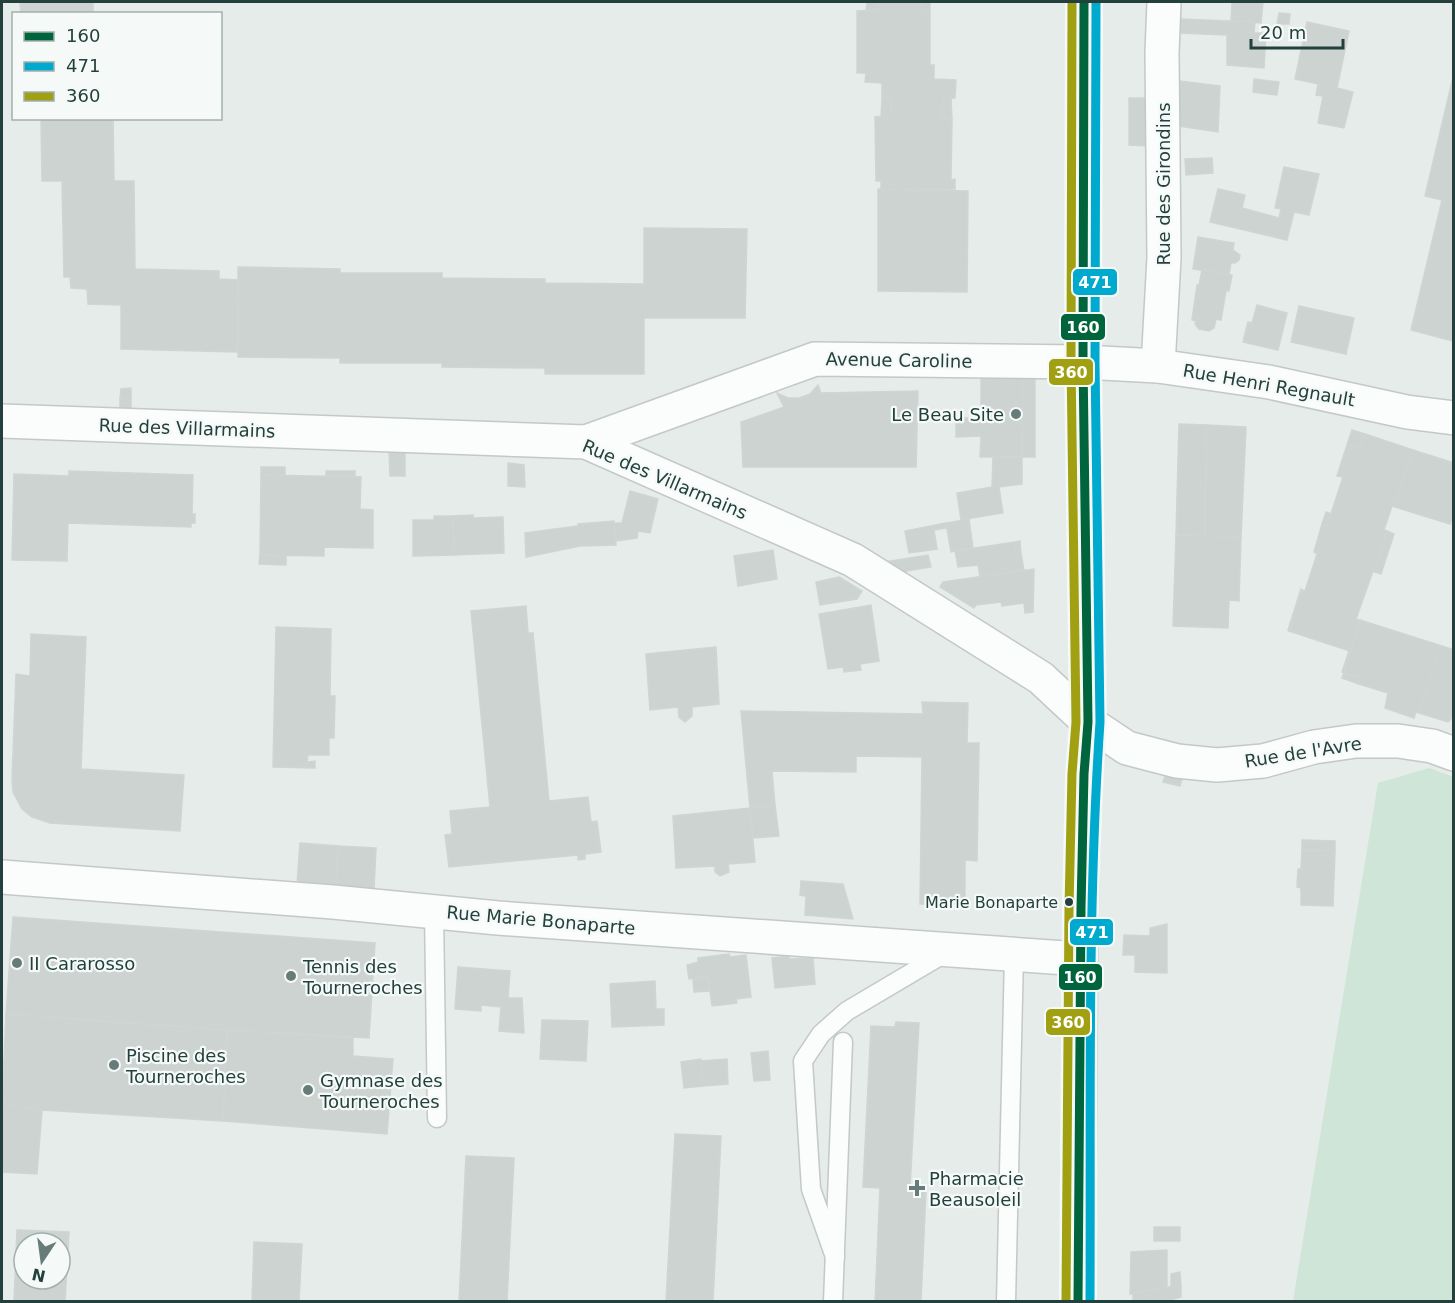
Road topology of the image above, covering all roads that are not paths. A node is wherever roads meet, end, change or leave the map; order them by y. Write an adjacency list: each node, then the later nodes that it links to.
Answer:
1 (1084, 2): 3 (main road)
2 (1164, 2): 4 (street, Rue des Girondins)
3 (1083, 362): 4 (street, Rue Henri Regnault); 7 (street, Avenue Caroline); 8 (main road)
4 (1158, 366): 5 (street, Rue Henri Regnault)
5 (1447, 411)
6 (2, 422): 7 (street, Rue des Villarmains)
7 (586, 442): 8 (street, Rue des Villarmains)
8 (1088, 722): 9 (street, Rue de l'Avre); 14 (main road)
9 (1454, 754)
10 (2, 877): 11 (street, Rue Marie Bonaparte)
11 (434, 911): 12 (street, Rue Marie Bonaparte); 16 (lane)
12 (950, 950): 13 (street, Rue Marie Bonaparte); 17 (lane)
13 (1014, 955): 14 (street, Rue Marie Bonaparte); 19 (lane)
14 (1080, 959): 20 (main road)
15 (843, 1042): 17 (lane)
16 (437, 1118)
17 (835, 1257): 18 (lane)
18 (833, 1302)
19 (1006, 1302)
20 (1077, 1302)

